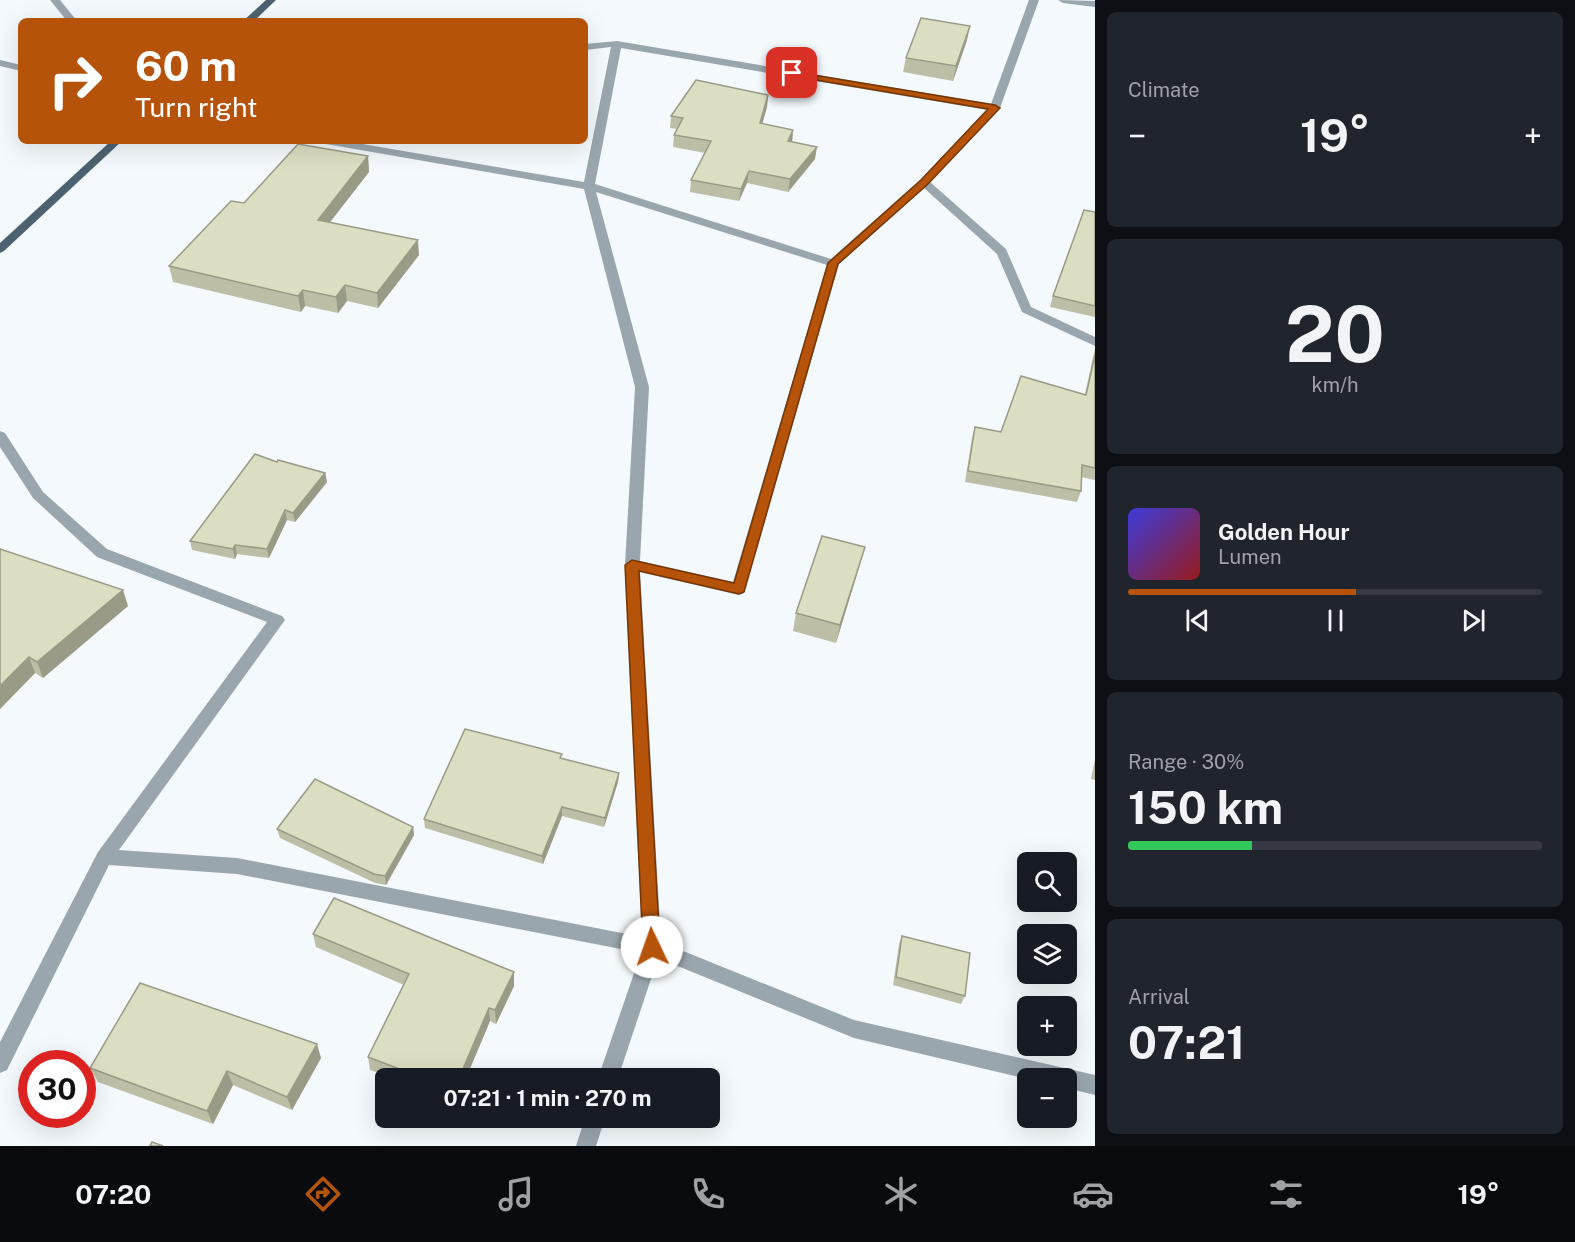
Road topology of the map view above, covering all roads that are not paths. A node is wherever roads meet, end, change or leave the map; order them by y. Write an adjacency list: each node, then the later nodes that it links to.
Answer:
1 (55, 0): 6 (street)
2 (271, 0): 7 (main road)
3 (1034, 0): 12 (street)
4 (1063, 0): 5 (street)
5 (1095, 4)
6 (70, 18)
7 (251, 18)
8 (617, 44): 9 (street); 12 (street); 16 (street)
9 (588, 47)
10 (0, 63): 11 (street)
11 (18, 67)
12 (995, 108): 15 (street)
13 (114, 144): 17 (main road)
14 (344, 144): 16 (street)
15 (924, 182): 18 (street); 19 (street)
16 (589, 186): 18 (street); 21 (street)
17 (0, 249)
18 (833, 263): 21 (street)
19 (1095, 342)
20 (0, 436): 22 (street)
21 (632, 565): 23 (street)
22 (104, 857): 23 (street); 24 (street)
23 (652, 947): 25 (street); 26 (street)
24 (0, 1063)
25 (611, 1068)
26 (1095, 1085)
27 (592, 1128): 28 (street)
28 (586, 1146)

